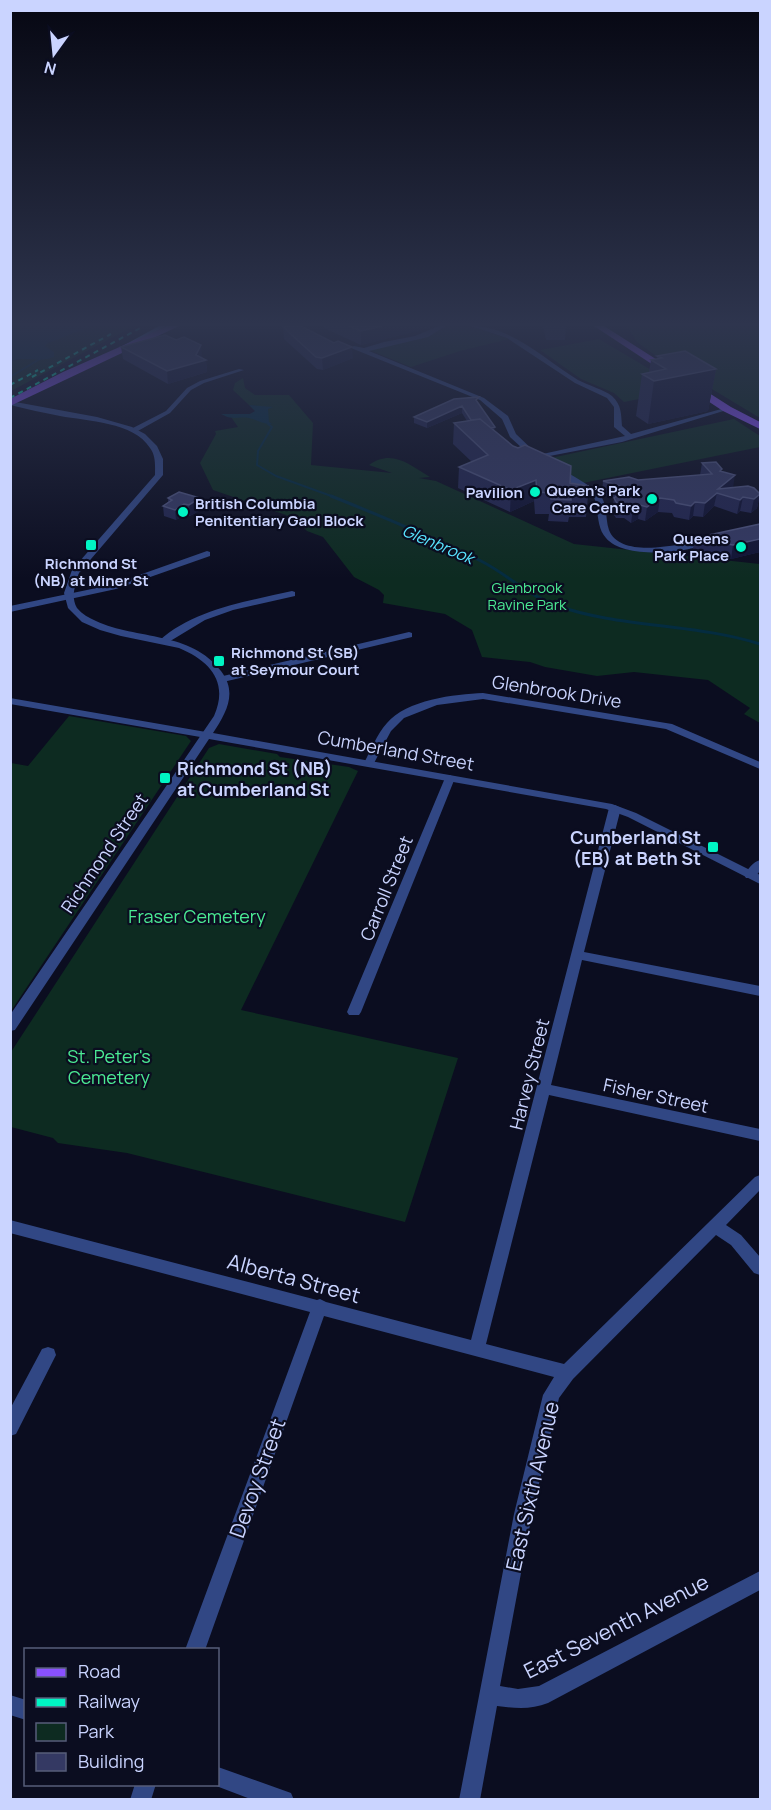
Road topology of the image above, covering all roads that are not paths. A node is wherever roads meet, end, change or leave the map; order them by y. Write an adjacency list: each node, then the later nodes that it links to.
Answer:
1 (40, 410): 11 (street)
2 (169, 410): 11 (street)
3 (496, 410): 13 (street)
4 (618, 410): 12 (street)
5 (723, 410): 9 (street)
6 (731, 410): 8 (main road)
7 (738, 410): 8 (main road)
8 (740, 414): 9 (street); 10 (main road)
9 (697, 419): 12 (street)
10 (760, 426)
11 (133, 430): 17 (street)
12 (630, 437): 13 (street)
13 (537, 457): 14 (street)
14 (723, 537)
15 (207, 554): 17 (street)
16 (292, 594): 20 (street)
17 (69, 596): 18 (street); 20 (street)
18 (10, 609)
19 (408, 635): 21 (street)
20 (164, 641): 21 (street)
21 (223, 679): 23 (street, Richmond Street)
22 (10, 701): 23 (street, Cumberland Street)
23 (206, 735): 24 (street, Cumberland Street); 33 (street, Richmond Street)
24 (369, 763): 25 (street, Glenbrook Drive); 26 (street, Cumberland Street)
25 (760, 766)
26 (450, 778): 27 (street, Cumberland Street); 32 (street, Carroll Street)
27 (615, 808): 29 (street, Cumberland Street); 30 (street, Harvey Street)
28 (760, 864): 29 (street)
29 (755, 877)
30 (577, 955): 31 (street); 34 (street, Harvey Street)
31 (760, 991)
32 (354, 1012)
33 (10, 1026)
34 (545, 1089): 35 (street, Fisher Street); 41 (street, Harvey Street)
35 (760, 1135)
36 (760, 1181): 38 (street, East Sixth Avenue)
37 (10, 1226): 40 (street, Alberta Street)
38 (714, 1226): 39 (street); 43 (street, East Sixth Avenue)
39 (760, 1268)
40 (320, 1306): 41 (street, Alberta Street); 46 (street, Devoy Street)
41 (477, 1347): 43 (street, Alberta Street)
42 (48, 1355): 44 (street)
43 (567, 1373): 47 (street, East Sixth Avenue)
44 (10, 1428)
45 (760, 1580): 47 (street, East Seventh Avenue)
46 (196, 1648)
47 (490, 1695): 52 (street, East Sixth Avenue)
48 (219, 1777): 51 (street)
49 (146, 1786): 50 (street)
50 (140, 1800)
51 (284, 1800)
52 (469, 1800)

